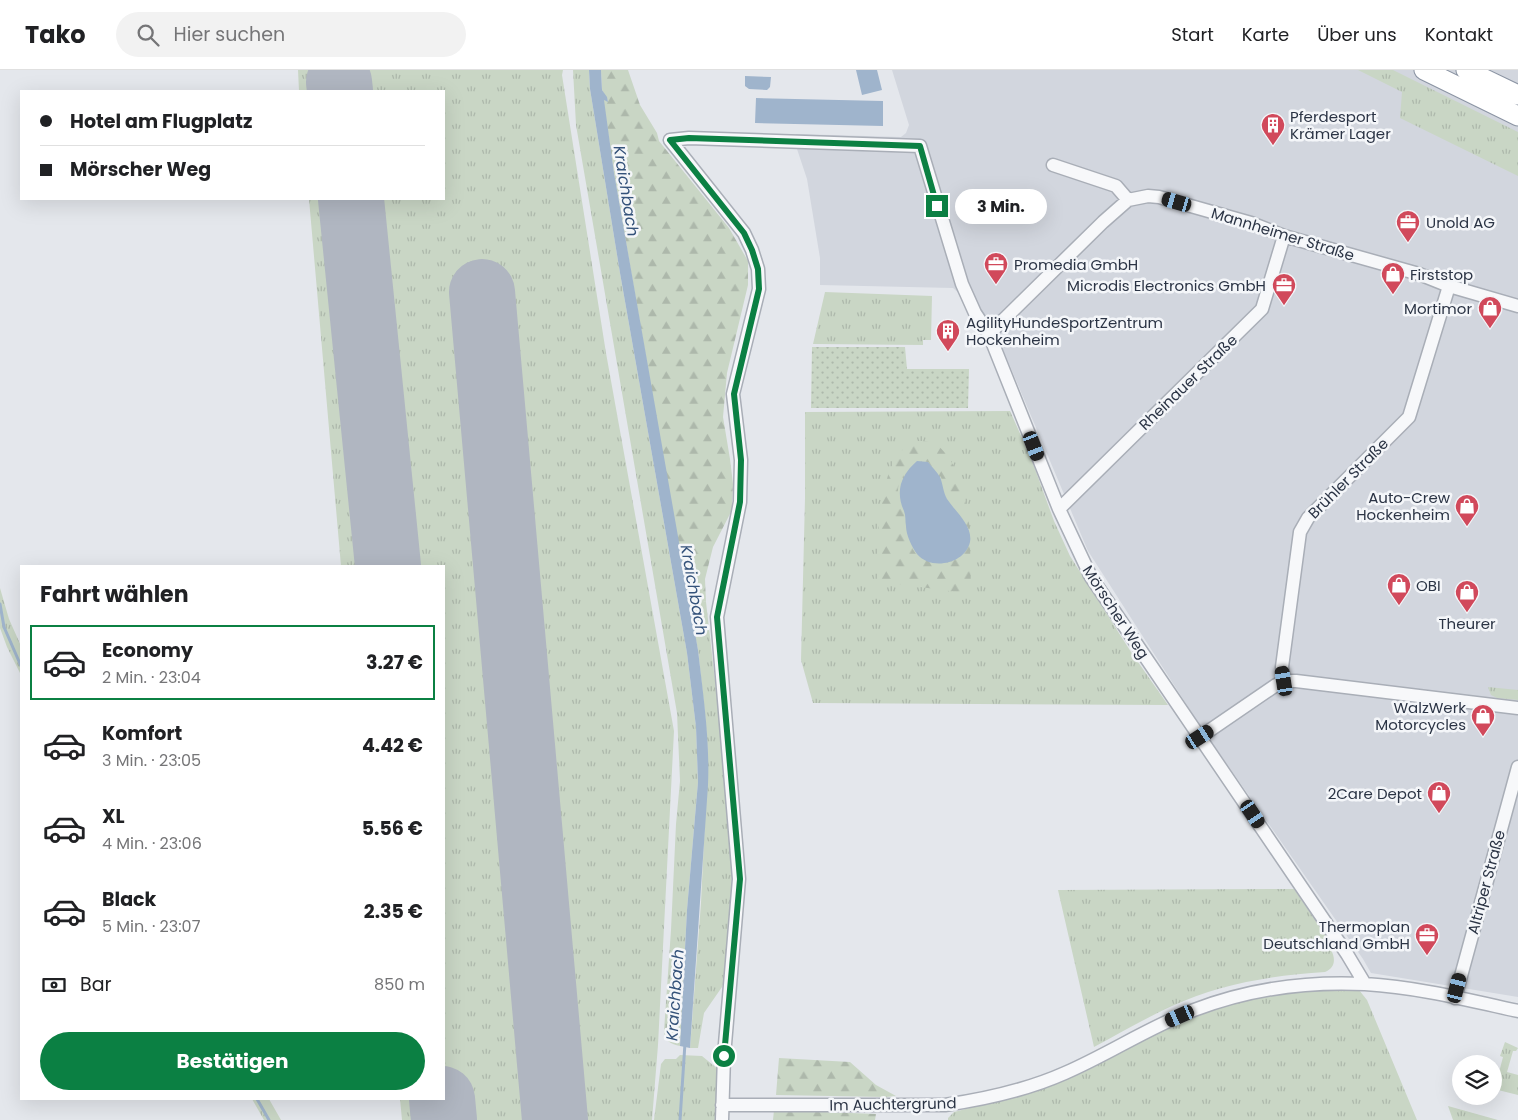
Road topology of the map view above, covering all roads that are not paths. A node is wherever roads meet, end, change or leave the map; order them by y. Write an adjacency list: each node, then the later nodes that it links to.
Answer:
1 (1424, 70): 4 (highway)
2 (1466, 70): 3 (highway)
3 (1518, 95)
4 (1518, 116)
5 (1053, 165): 6 (street)
6 (1128, 200): 7 (street, Mannheimer Straße); 10 (street)
7 (1284, 236): 8 (street, Mannheimer Straße); 11 (street, Rheinauer Straße)
8 (1449, 286): 9 (street, Mannheimer Straße); 12 (street, Brühler Straße)
9 (1518, 306)
10 (989, 334): 11 (street, Mörscher Weg); 19 (street, Mörscher Weg)
11 (1059, 508): 14 (street, Mörscher Weg)
12 (1284, 681): 13 (street); 14 (street)
13 (1518, 708)
14 (1200, 737): 16 (street, Mörscher Weg)
15 (1518, 767): 17 (street, Altriper Straße)
16 (1365, 984): 17 (street, Im Auchtergrund); 19 (street, Im Auchtergrund)
17 (1455, 998): 18 (street, Im Auchtergrund)
18 (1518, 1010)
19 (722, 1106): 20 (street)
20 (722, 1120)

